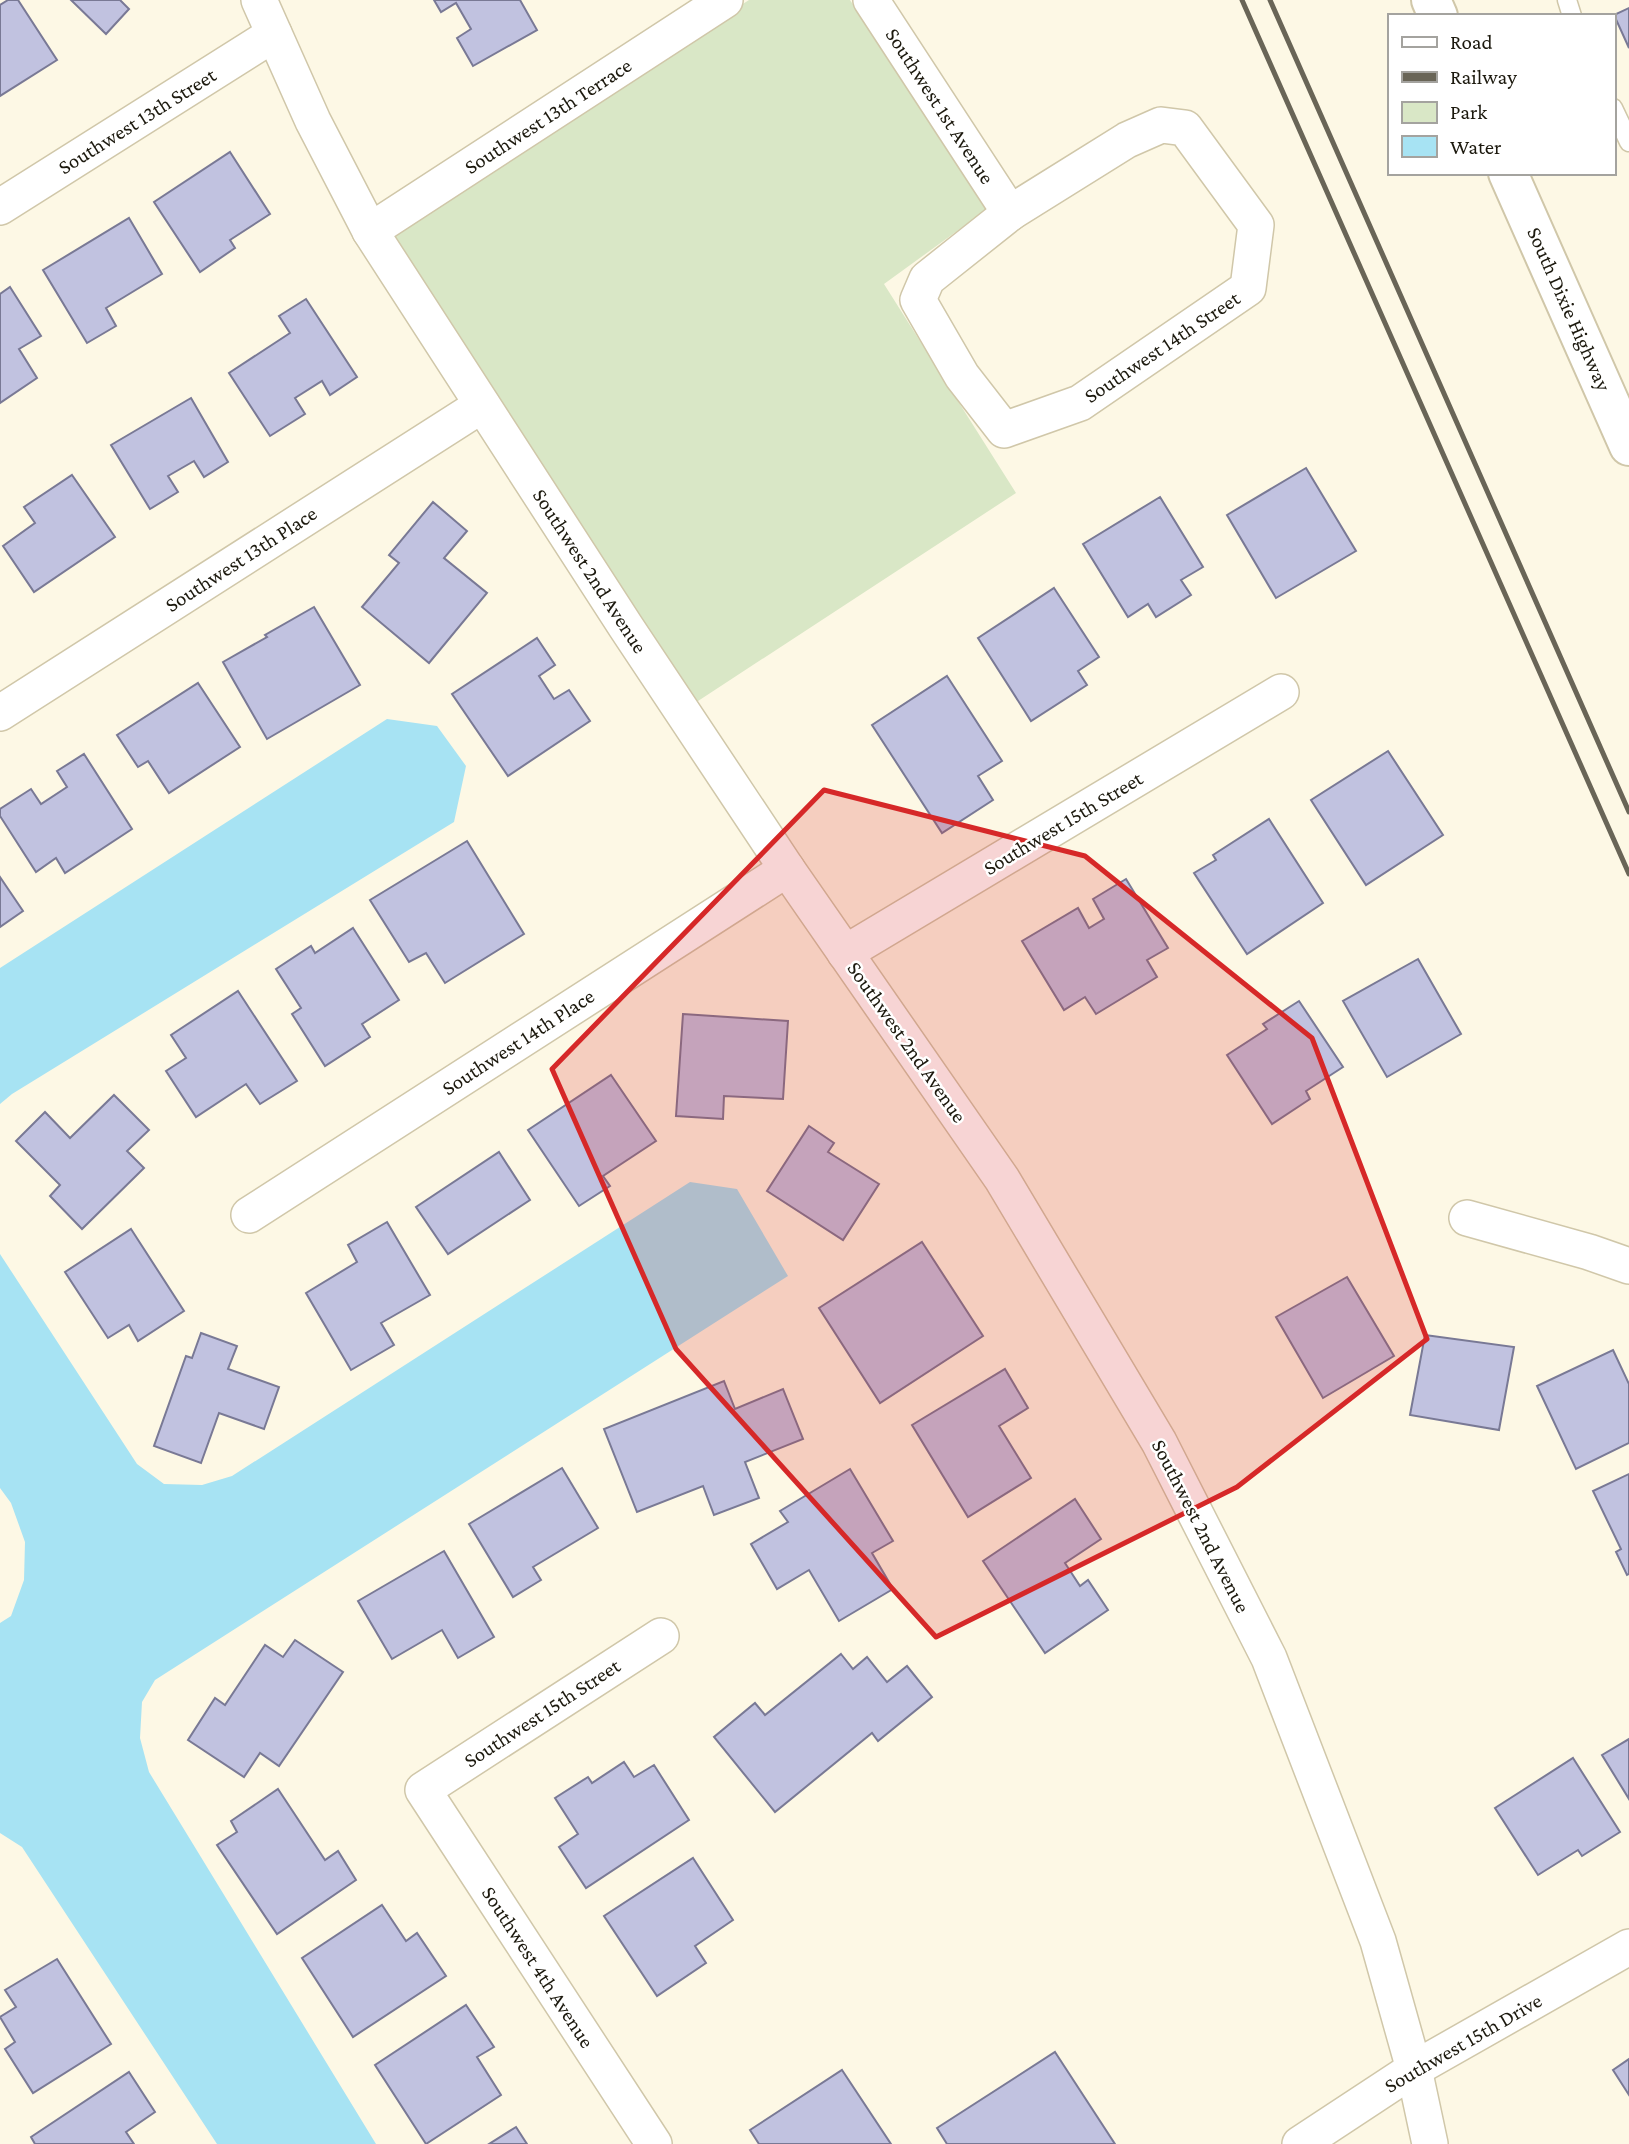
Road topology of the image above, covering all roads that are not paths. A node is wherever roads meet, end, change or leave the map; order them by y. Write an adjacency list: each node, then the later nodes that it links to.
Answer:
1 (259, 0): 4 (street, Southwest 2nd Avenue)
2 (725, 0): 10 (street, Southwest 13th Terrace)
3 (870, 0): 9 (street, Southwest 1st Avenue)
4 (274, 34): 8 (street, Southwest 13th Street); 10 (street, Southwest 2nd Avenue)
5 (1615, 112): 6 (lane)
6 (1629, 142)
7 (1509, 175): 12 (main road, South Dixie Highway)
8 (0, 208)
9 (1010, 213): 9 (street, Southwest 14th Street)
10 (370, 231): 11 (street, Southwest 2nd Avenue)
11 (482, 405): 14 (street, Southwest 13th Place); 15 (street, Southwest 2nd Avenue)
12 (1629, 446)
13 (1281, 692): 16 (street, Southwest 15th Street)
14 (0, 713)
15 (787, 869): 16 (street, Southwest 2nd Avenue); 17 (street, Southwest 14th Place)
16 (845, 953): 23 (street, Southwest 2nd Avenue)
17 (249, 1215)
18 (1467, 1219): 19 (street)
19 (1629, 1266)
20 (662, 1636): 21 (street, Southwest 15th Street)
21 (422, 1790): 24 (street, Southwest 4th Avenue)
22 (1629, 1947): 23 (street, Southwest 15th Drive)
23 (1414, 2069): 25 (street, Southwest 15th Drive); 26 (street, Southwest 2nd Avenue)
24 (654, 2144)
25 (1300, 2144)
26 (1430, 2144)

